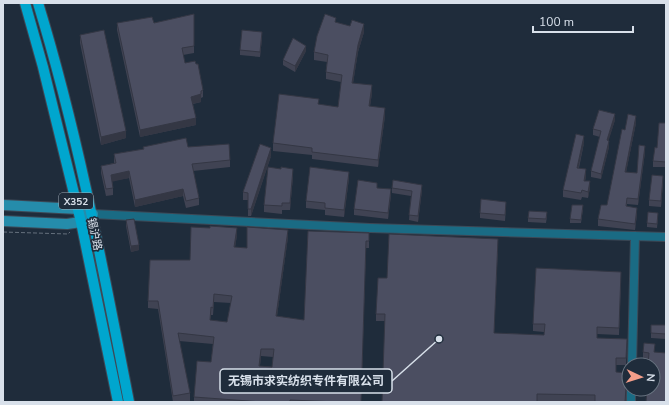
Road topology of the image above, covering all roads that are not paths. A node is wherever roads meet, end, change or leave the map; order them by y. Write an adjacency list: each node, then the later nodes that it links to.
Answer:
1 (25, 3): 4 (main road, 锡沪路 / X352)
2 (38, 3): 5 (main road, 锡沪路 / X352)
3 (3, 205): 4 (main road)
4 (78, 209): 5 (main road); 7 (main road, 锡沪路 / X352)
5 (93, 214): 7 (main road); 8 (street); 12 (main road, 锡沪路 / X352)
6 (3, 221): 7 (main road)
7 (81, 222): 11 (main road, 锡沪路 / X352)
8 (635, 236): 9 (street); 10 (street)
9 (666, 238)
10 (632, 357)
11 (118, 402)
12 (130, 402)

